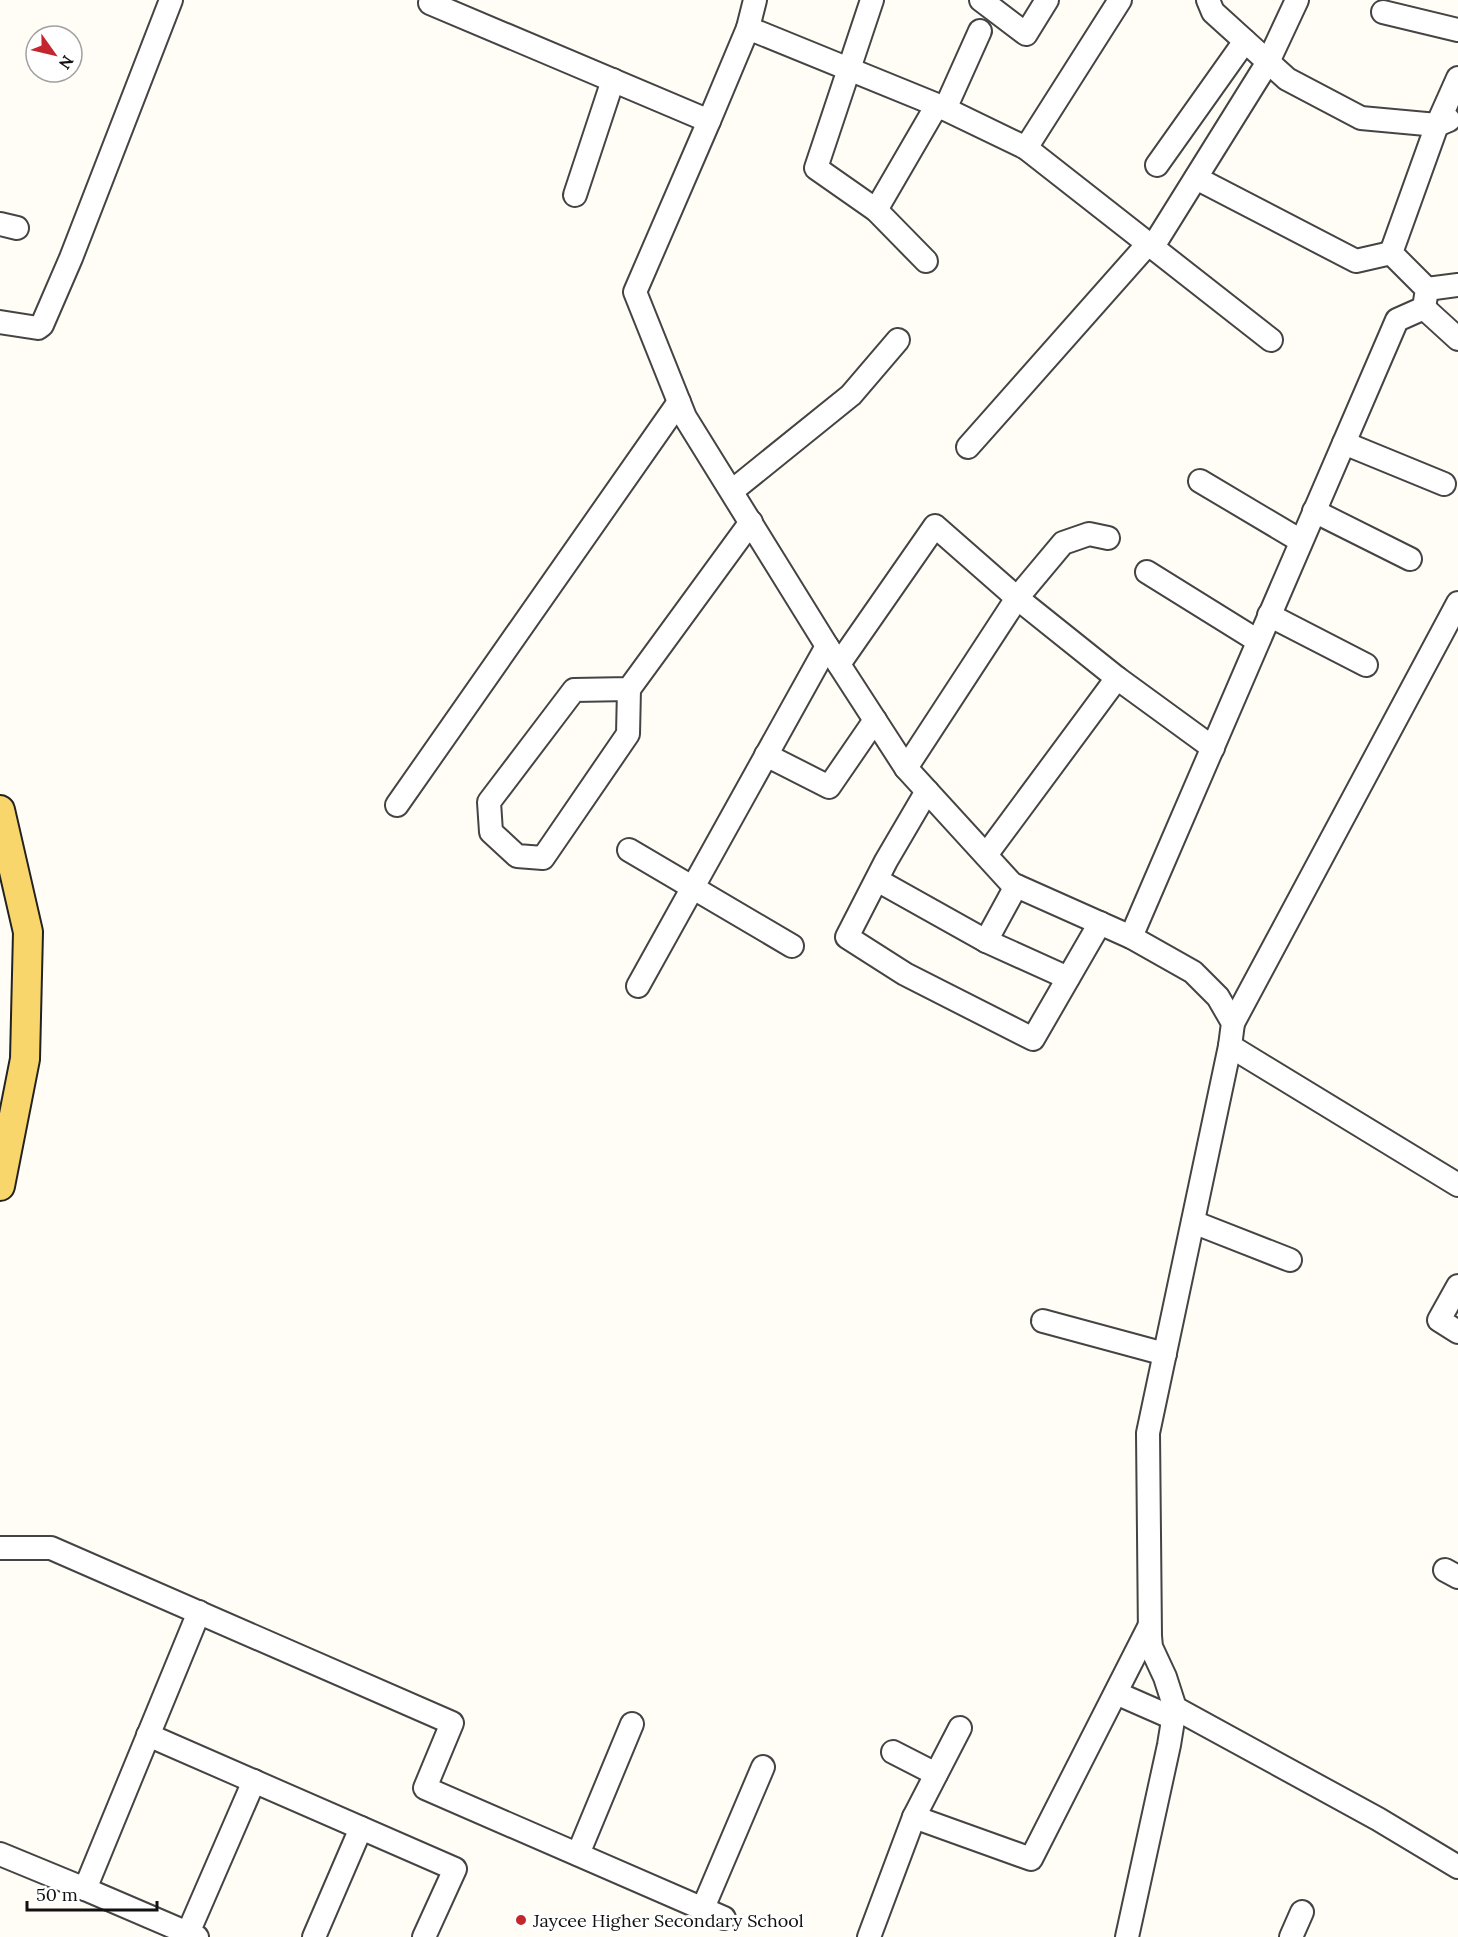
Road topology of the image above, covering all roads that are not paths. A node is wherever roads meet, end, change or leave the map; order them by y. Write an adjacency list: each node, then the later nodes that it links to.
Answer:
1 (171, 0): 33 (street)
2 (431, 0): 18 (street)
3 (756, 0): 11 (street)
4 (872, 0): 16 (street)
5 (981, 0): 6 (street)
6 (1047, 0)
7 (1120, 0): 23 (street)
8 (1297, 0): 15 (street)
9 (1209, 1): 14 (street)
10 (1383, 12): 12 (street)
11 (748, 28): 16 (street); 21 (street)
12 (1458, 30)
13 (980, 31): 19 (street)
14 (1245, 41): 15 (street); 24 (street)
15 (1268, 62): 22 (street); 25 (street)
16 (850, 69): 19 (street); 27 (street)
17 (1458, 78): 22 (street)
18 (613, 80): 21 (street); 26 (street)
19 (941, 107): 23 (street); 27 (street)
20 (1458, 115): 22 (street)
21 (709, 120): 37 (street)
22 (1437, 125): 29 (street)
23 (1026, 148): 28 (street)
24 (1157, 165)
25 (1196, 178): 28 (street); 29 (street)
26 (575, 195)
27 (876, 210): 30 (street)
28 (1149, 246): 36 (street); 39 (street)
29 (1390, 253): 32 (street)
30 (926, 261)
31 (1458, 285): 32 (street)
32 (1425, 298): 34 (street); 38 (street)
33 (0, 322)
34 (1458, 339)
35 (898, 340): 42 (street)
36 (1271, 340)
37 (679, 402): 42 (street); 62 (street)
38 (1344, 443): 41 (street); 43 (street)
39 (969, 447)
40 (1200, 481): 46 (street)
41 (1444, 484)
42 (732, 491): 44 (street)
43 (1314, 511): 46 (street); 47 (street)
44 (751, 522): 53 (street); 56 (street)
45 (1108, 538): 49 (street)
46 (1301, 541): 51 (street)
47 (1410, 559)
48 (1147, 572): 52 (street)
49 (1017, 598): 53 (street); 55 (street); 60 (street)
50 (1458, 603): 75 (street)
51 (1269, 615): 52 (street); 54 (street)
52 (1258, 641): 58 (street)
53 (833, 655): 57 (street); 59 (street)
54 (1366, 665)
55 (1117, 678): 58 (street); 65 (street)
56 (629, 689): 56 (street)
57 (875, 720): 59 (street); 60 (street)
58 (1213, 748): 70 (street)
59 (765, 755): 68 (street)
60 (906, 768): 61 (street)
61 (927, 791): 65 (street); 66 (street)
62 (397, 806)
63 (0, 810): 77 (main road)
64 (629, 850): 68 (street)
65 (986, 855): 67 (street)
66 (877, 880): 71 (street); 73 (street)
67 (1016, 886): 69 (street); 71 (street)
68 (692, 888): 72 (street); 74 (street)
69 (1100, 923): 70 (street); 73 (street)
70 (1131, 937): 75 (street)
71 (986, 941): 73 (street)
72 (792, 946)
73 (1068, 978)
74 (638, 986)
75 (1233, 1023): 76 (street)
76 (1230, 1046): 78 (street); 80 (street)
77 (3, 1155): 79 (main road)
78 (1458, 1185)
79 (0, 1186)
80 (1193, 1222): 81 (street); 85 (street)
81 (1290, 1260)
82 (1458, 1286): 84 (street)
83 (1043, 1321): 85 (street)
84 (1458, 1332)
85 (1165, 1354): 88 (street)
86 (0, 1548): 87 (street)
87 (198, 1612): 93 (street); 101 (street)
88 (1149, 1627): 89 (street); 90 (street)
89 (1116, 1693): 90 (street); 98 (street)
90 (1174, 1713): 102 (street); 111 (street)
91 (632, 1724): 101 (street)
92 (960, 1728): 96 (street)
93 (148, 1735): 97 (street); 103 (street)
94 (893, 1752): 96 (street)
95 (763, 1767): 104 (street)
96 (936, 1774): 98 (street)
97 (254, 1781): 99 (street); 107 (street)
98 (914, 1817): 110 (street)
99 (361, 1828): 108 (street); 109 (street)
100 (0, 1854): 103 (street)
101 (578, 1854): 104 (street)
102 (1458, 1867)
103 (84, 1889): 107 (street)
104 (702, 1908): 106 (street)
105 (1302, 1912): 112 (street)
106 (724, 1917)
107 (192, 1935)
108 (314, 1937)
109 (424, 1937)
110 (868, 1937)
111 (1127, 1937)
112 (1291, 1937)

